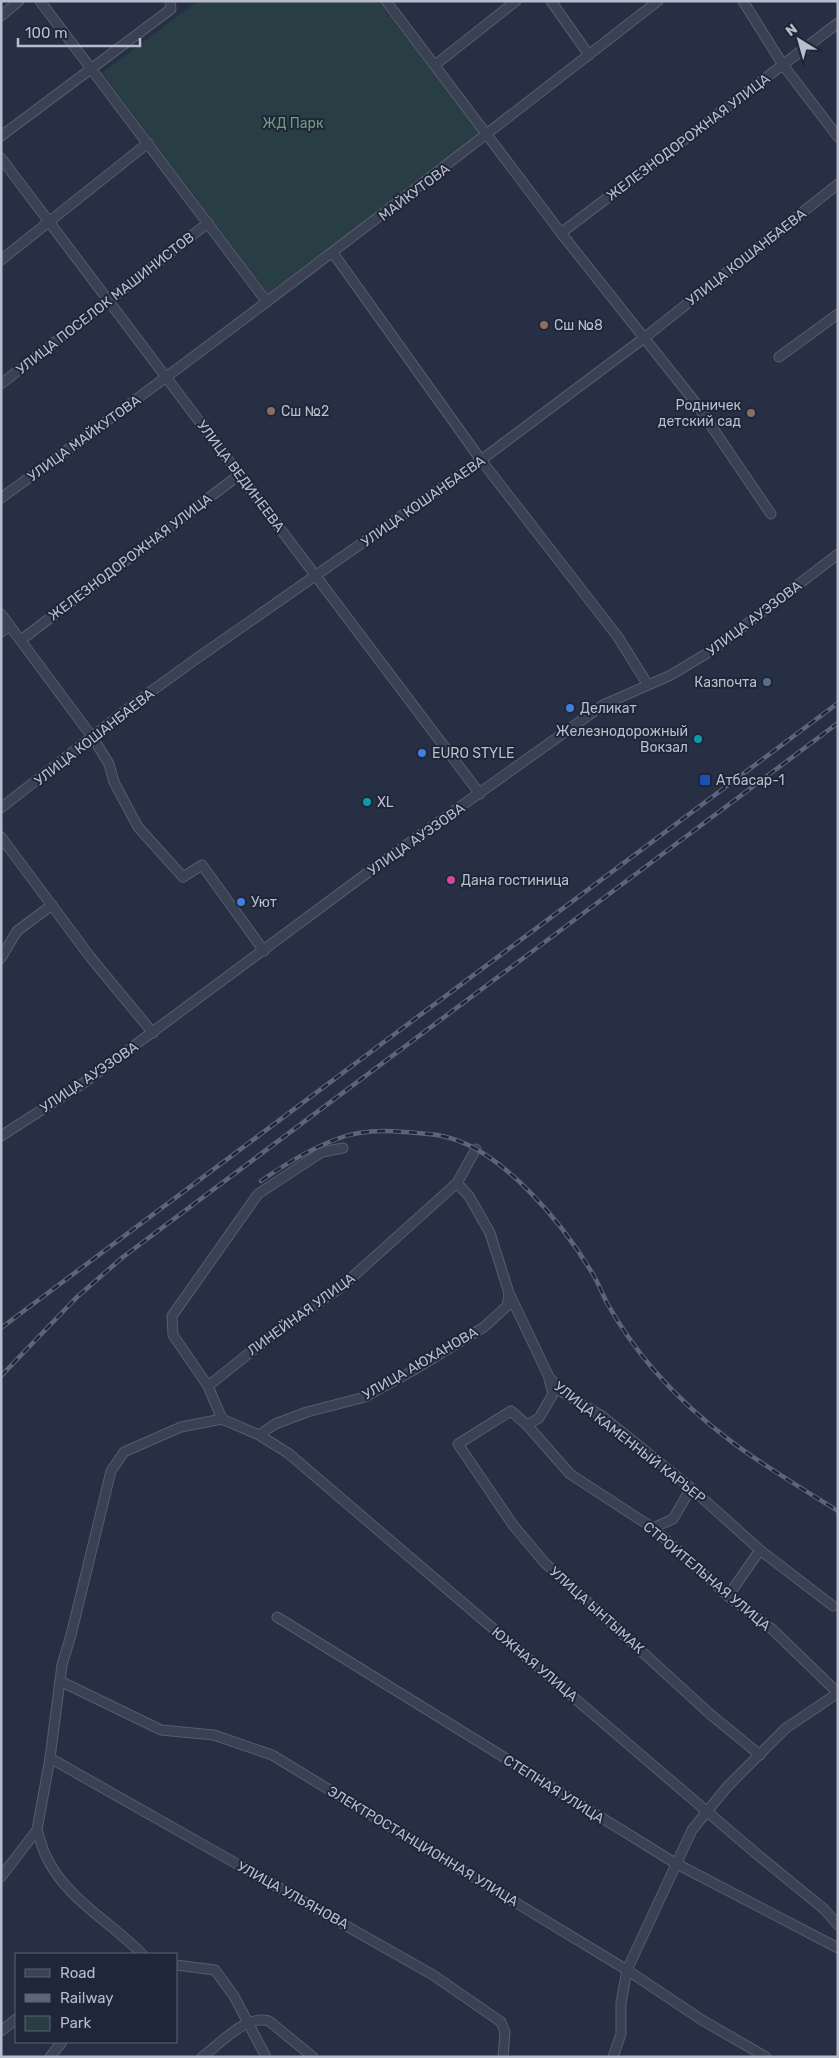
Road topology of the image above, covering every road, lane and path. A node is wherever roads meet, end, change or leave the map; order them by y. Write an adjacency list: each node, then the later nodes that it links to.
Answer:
1 (19, 1): 9 (street)
2 (40, 1): 14 (street)
3 (170, 1): 14 (street)
4 (387, 1): 12 (street)
5 (516, 1): 12 (street)
6 (551, 1): 11 (street)
7 (658, 1): 11 (street, МАЙКУТОВА)
8 (743, 1): 13 (street)
9 (1, 16)
10 (838, 23): 13 (street, ЖЕЛЕЗНОДОРОЖНАЯ УЛИЦА)
11 (589, 55): 16 (street, МАЙКУТОВА)
12 (435, 65): 16 (street)
13 (783, 65): 17 (street); 23 (street, ЖЕЛЕЗНОДОРОЖНАЯ УЛИЦА)
14 (91, 69): 15 (street); 18 (street)
15 (1, 136)
16 (487, 136): 23 (street); 24 (street, МАЙКУТОВА)
17 (838, 137)
18 (148, 143): 21 (street); 22 (street)
19 (1, 158): 21 (street, УЛИЦА ВЕДИНЕЕВА)
20 (838, 184): 29 (street, УЛИЦА КОШАНБАЕВА)
21 (49, 220): 25 (street); 26 (street, УЛИЦА ВЕДИНЕЕВА)
22 (208, 223): 26 (street, УЛИЦА ПОСЕЛОК МАШИНИСТОВ); 27 (street)
23 (561, 233): 29 (street)
24 (334, 252): 27 (street, МАЙКУТОВА); 33 (street)
25 (1, 260)
26 (108, 300): 31 (street, УЛИЦА ВЕДИНЕЕВА); 32 (street, УЛИЦА ПОСЕЛОК МАШИНИСТОВ)
27 (267, 302): 31 (street, МАЙКУТОВА)
28 (838, 314): 30 (street)
29 (644, 338): 33 (street, УЛИЦА КОШАНБАЕВА); 36 (street)
30 (779, 357)
31 (167, 378): 34 (street, УЛИЦА ВЕДИНЕЕВА); 35 (street, УЛИЦА МАЙКУТОВА)
32 (1, 384)
33 (481, 460): 38 (street, УЛИЦА КОШАНБАЕВА); 43 (street)
34 (239, 475): 38 (street, УЛИЦА ВЕДИНЕЕВА); 42 (street, ЖЕЛЕЗНОДОРОЖНАЯ УЛИЦА)
35 (1, 498)
36 (772, 514)
37 (838, 554): 43 (street, УЛИЦА АУЭЗОВА)
38 (317, 575): 44 (street, УЛИЦА КОШАНБАЕВА); 45 (street, УЛИЦА ВЕДИНЕЕВА)
39 (1, 614): 40 (street)
40 (10, 626): 41 (street); 42 (street)
41 (1, 632)
42 (20, 640): 44 (street)
43 (648, 685): 45 (street, УЛИЦА АУЭЗОВА)
44 (93, 738): 46 (street, УЛИЦА КОШАНБАЕВА); 49 (street)
45 (480, 794): 49 (street, УЛИЦА АУЭЗОВА)
46 (1, 808)
47 (1, 837): 48 (street)
48 (52, 905): 50 (street); 51 (street)
49 (264, 951): 51 (street, УЛИЦА АУЭЗОВА)
50 (1, 958)
51 (153, 1033): 52 (street, УЛИЦА АУЭЗОВА)
52 (1, 1136)
53 (343, 1148): 58 (street)
54 (476, 1149): 55 (street, ЛИНЕЙНАЯ УЛИЦА)
55 (457, 1183): 56 (street, УЛИЦА КАМЕННЫЙ КАРЬЕР); 58 (street, ЛИНЕЙНАЯ УЛИЦА)
56 (509, 1293): 57 (street, УЛИЦА КАМЕННЫЙ КАРЬЕР); 61 (street, УЛИЦА АЮХАНОВА)
57 (549, 1377): 60 (street); 63 (street, УЛИЦА КАМЕННЫЙ КАРЬЕР)
58 (208, 1386): 59 (street)
59 (222, 1418): 61 (street, ЮЖНАЯ УЛИЦА); 69 (street)
60 (527, 1425): 62 (street, СТРОИТЕЛЬНАЯ УЛИЦА); 64 (street, СТРОИТЕЛЬНАЯ УЛИЦА)
61 (259, 1435): 73 (street, ЮЖНАЯ УЛИЦА)
62 (458, 1444): 71 (street, УЛИЦА ЫНТЫМАК)
63 (690, 1488): 64 (street); 65 (street, УЛИЦА КАМЕННЫЙ КАРЬЕР)
64 (653, 1528): 66 (street, СТРОИТЕЛЬНАЯ УЛИЦА)
65 (760, 1550): 66 (street); 67 (street, УЛИЦА КАМЕННЫЙ КАРЬЕР)
66 (728, 1596): 70 (street, СТРОИТЕЛЬНАЯ УЛИЦА)
67 (833, 1606)
68 (277, 1617): 75 (street, СТЕПНАЯ УЛИЦА)
69 (60, 1681): 72 (street); 81 (street, ЭЛЕКТРОСТАНЦИОННАЯ УЛИЦА)
70 (838, 1693): 71 (street)
71 (760, 1755): 73 (street)
72 (50, 1758): 74 (street); 90 (street, УЛИЦА УЛЬЯНОВА)
73 (707, 1810): 75 (street); 77 (street, ЮЖНАЯ УЛИЦА)
74 (37, 1830): 76 (street); 79 (street)
75 (675, 1863): 78 (street, СТЕПНАЯ УЛИЦА); 81 (street)
76 (1, 1877)
77 (838, 1925)
78 (838, 1948)
79 (141, 1953)
80 (178, 1965): 83 (street)
81 (627, 1970): 91 (street); 92 (street, ЭЛЕКТРОСТАНЦИОННАЯ УЛИЦА)
82 (15, 2020): 84 (street)
83 (247, 2023): 87 (street); 88 (street); 89 (street)
84 (1, 2031)
85 (61, 2043): 86 (street)
86 (50, 2057)
87 (202, 2057)
88 (266, 2057)
89 (313, 2057)
90 (503, 2057)
91 (613, 2057)
92 (766, 2057)

